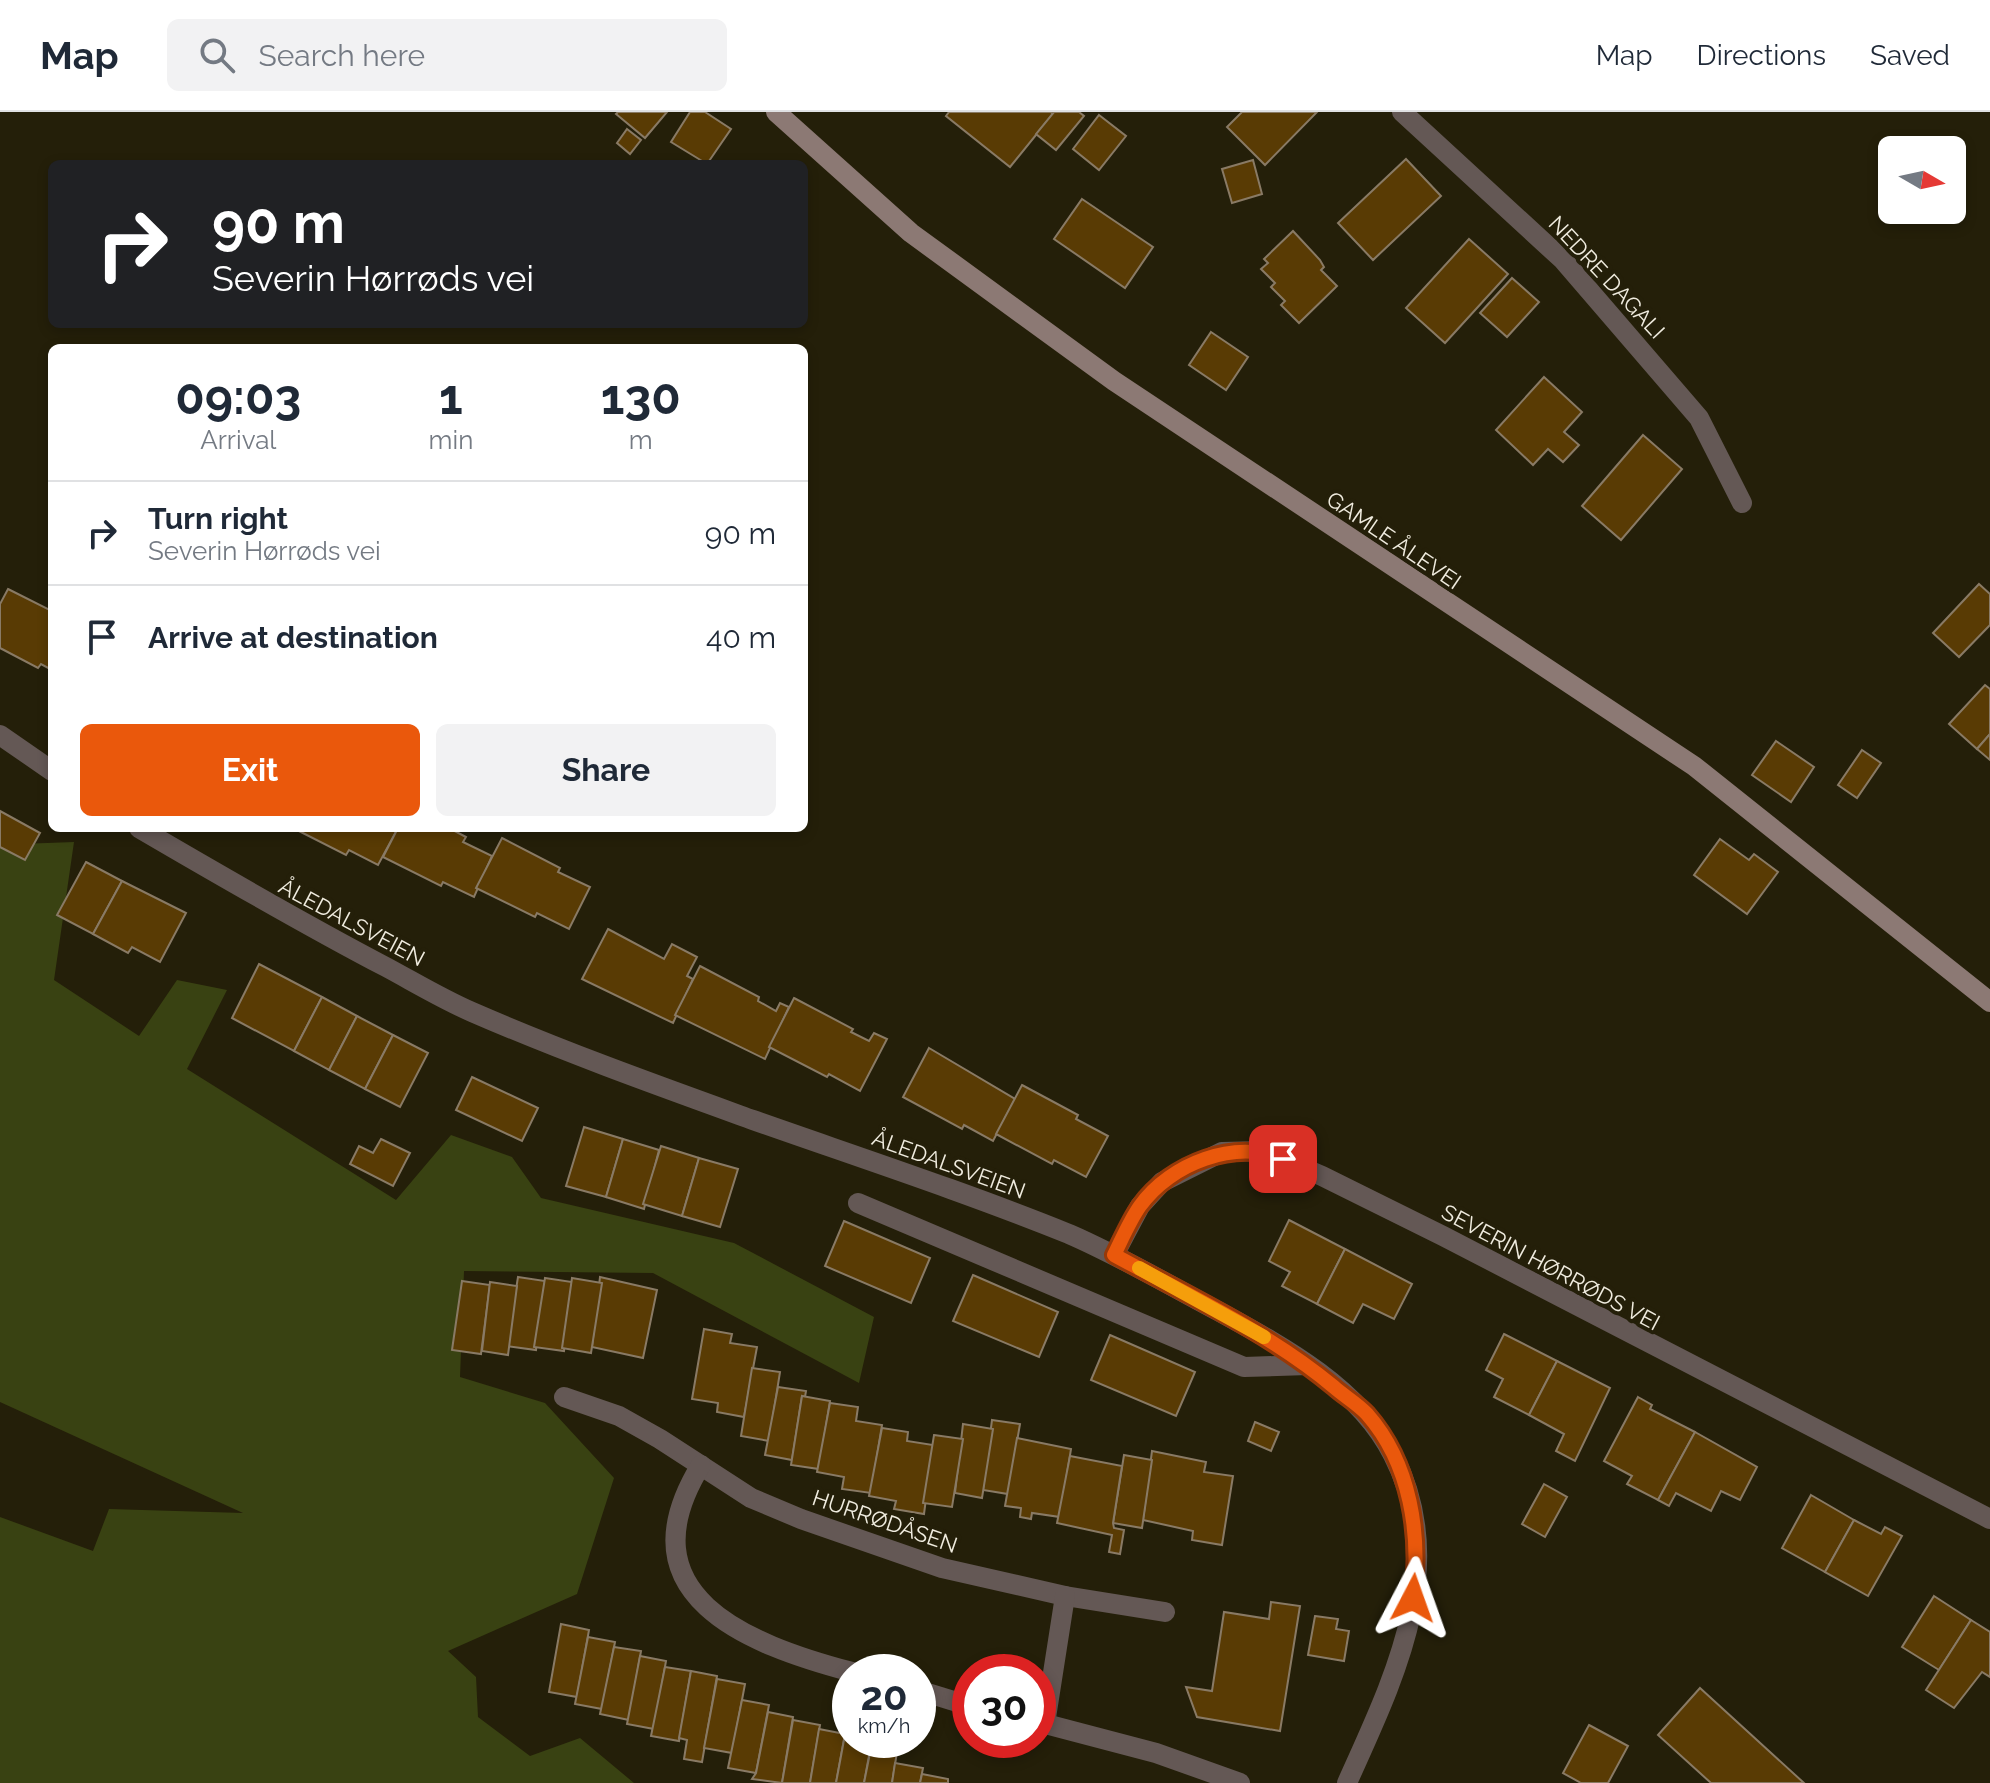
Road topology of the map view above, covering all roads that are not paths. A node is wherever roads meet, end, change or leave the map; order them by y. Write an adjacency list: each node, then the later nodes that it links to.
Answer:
1 (776, 112): 7 (main road, GAMLE ÅLEVEI)
2 (1402, 112): 3 (street, NEDRE DAGALI)
3 (1742, 503)
4 (0, 735): 5 (street)
5 (48, 768)
6 (146, 832): 9 (street, ÅLEDALSVEIEN)
7 (1990, 1002)
8 (858, 1203): 10 (street)
9 (1114, 1255): 10 (street, ÅLEDALSVEIEN); 13 (street, SEVERIN HØRRØDS VEI)
10 (1308, 1365): 20 (street, ÅLEDALSVEIEN)
11 (564, 1397): 12 (street, HURRØDÅSEN)
12 (701, 1465): 14 (street, HURRØDÅSEN); 17 (street)
13 (1990, 1519)
14 (1065, 1596): 15 (street, HURRØDÅSEN); 16 (street)
15 (1165, 1612)
16 (1054, 1654)
17 (832, 1665)
18 (1056, 1727): 19 (street)
19 (1240, 1783)
20 (1347, 1783)

